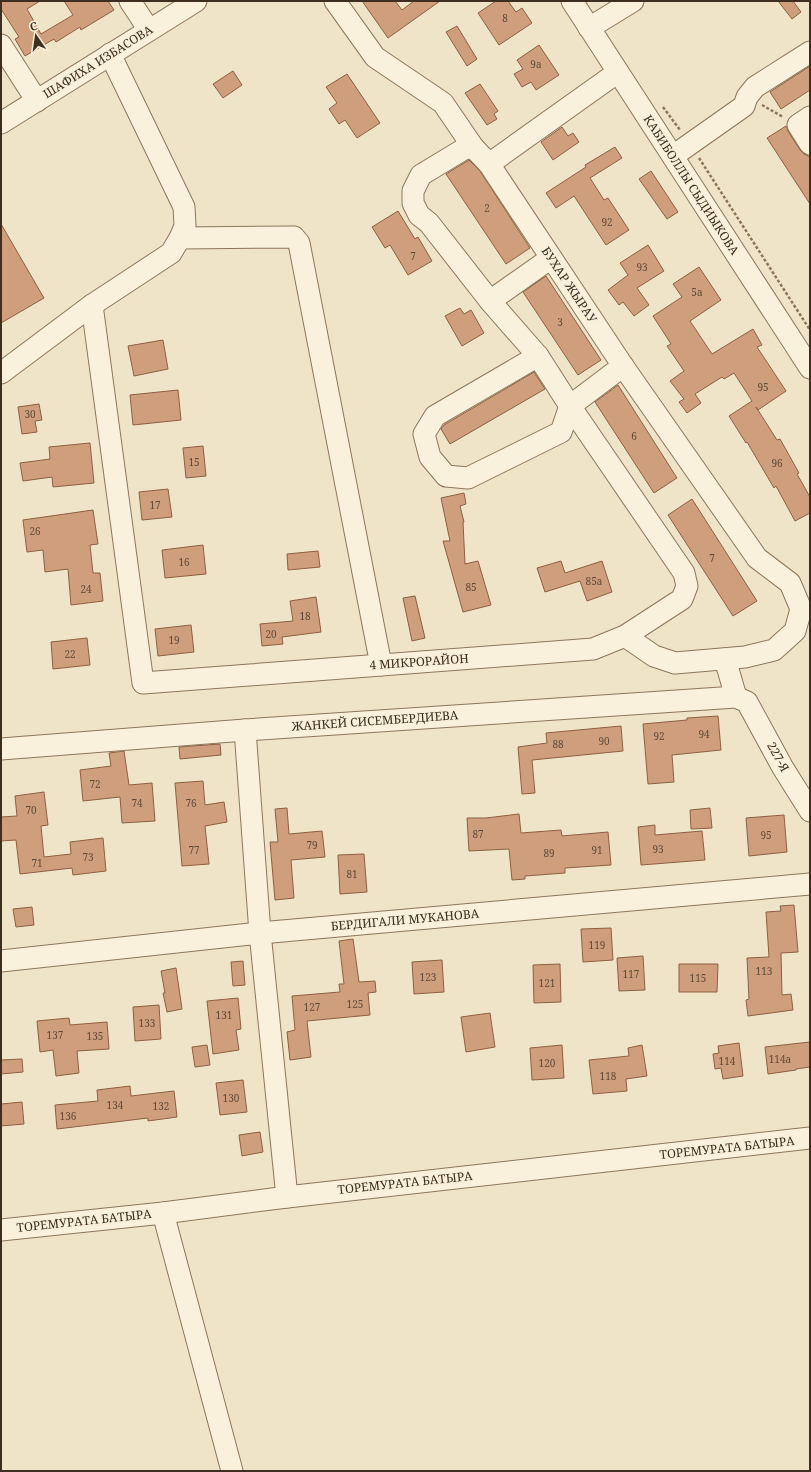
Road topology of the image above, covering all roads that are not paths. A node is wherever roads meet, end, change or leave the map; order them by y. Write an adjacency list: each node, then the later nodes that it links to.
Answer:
1 (130, 1): 7 (street)
2 (196, 1): 7 (street, ШАФИХА ИЗБАСОВА)
3 (335, 1): 16 (street, БУХАР ЖЫРАУ)
4 (572, 1): 6 (street, КАБИБОЛЛЫ СЫДИЫКОВА)
5 (631, 2): 6 (street)
6 (590, 28): 11 (street, КАБИБОЛЛЫ СЫДИЫКОВА)
7 (149, 30): 10 (street, ШАФИХА ИЗБАСОВА)
8 (1, 45): 12 (street)
9 (810, 52): 17 (street)
10 (110, 54): 12 (street, ШАФИХА ИЗБАСОВА); 19 (street)
11 (618, 72): 17 (street, КАБИБОЛЛЫ СЫДИЫКОВА); 18 (street)
12 (37, 101): 14 (street, ШАФИХА ИЗБАСОВА)
13 (804, 121): 15 (street)
14 (1, 123)
15 (810, 144)
16 (473, 147): 18 (street, БУХАР ЖЫРАУ); 21 (street)
17 (673, 156): 25 (street, КАБИБОЛЛЫ СЫДИЫКОВА)
18 (489, 164): 20 (street, БУХАР ЖЫРАУ)
19 (180, 238): 22 (street); 30 (street)
20 (551, 258): 21 (street); 24 (street, БУХАР ЖЫРАУ)
21 (490, 301): 23 (street)
22 (92, 305): 26 (street); 30 (street, 4 МИКРОРАЙОН)
23 (538, 356): 27 (street); 27 (street)
24 (623, 366): 27 (street); 29 (street, БУХАР ЖЫРАУ)
25 (810, 368)
26 (1, 373)
27 (570, 406): 28 (street, 4 МИКРОРАЙОН)
28 (625, 636): 29 (street); 30 (street, 4 МИКРОРАЙОН)
29 (725, 658): 31 (street, 227-Я)
30 (381, 665)
31 (741, 700): 32 (street, ЖАНКЕЙ СИСЕМБЕРДИЕВА); 34 (street, 227-Я)
32 (245, 730): 33 (street, ЖАНКЕЙ СИСЕМБЕРДИЕВА); 36 (street)
33 (1, 750)
34 (810, 811)
35 (810, 884): 36 (street, БЕРДИГАЛИ МУКАНОВА)
36 (260, 933): 37 (street, БЕРДИГАЛИ МУКАНОВА); 39 (street)
37 (1, 961)
38 (810, 1138): 39 (street, ТОРЕМУРАТА БАТЫРА)
39 (287, 1197): 40 (street, ТОРЕМУРАТА БАТЫРА)
40 (163, 1213): 41 (street, ТОРЕМУРАТА БАТЫРА); 42 (street)
41 (1, 1230)
42 (232, 1471)

